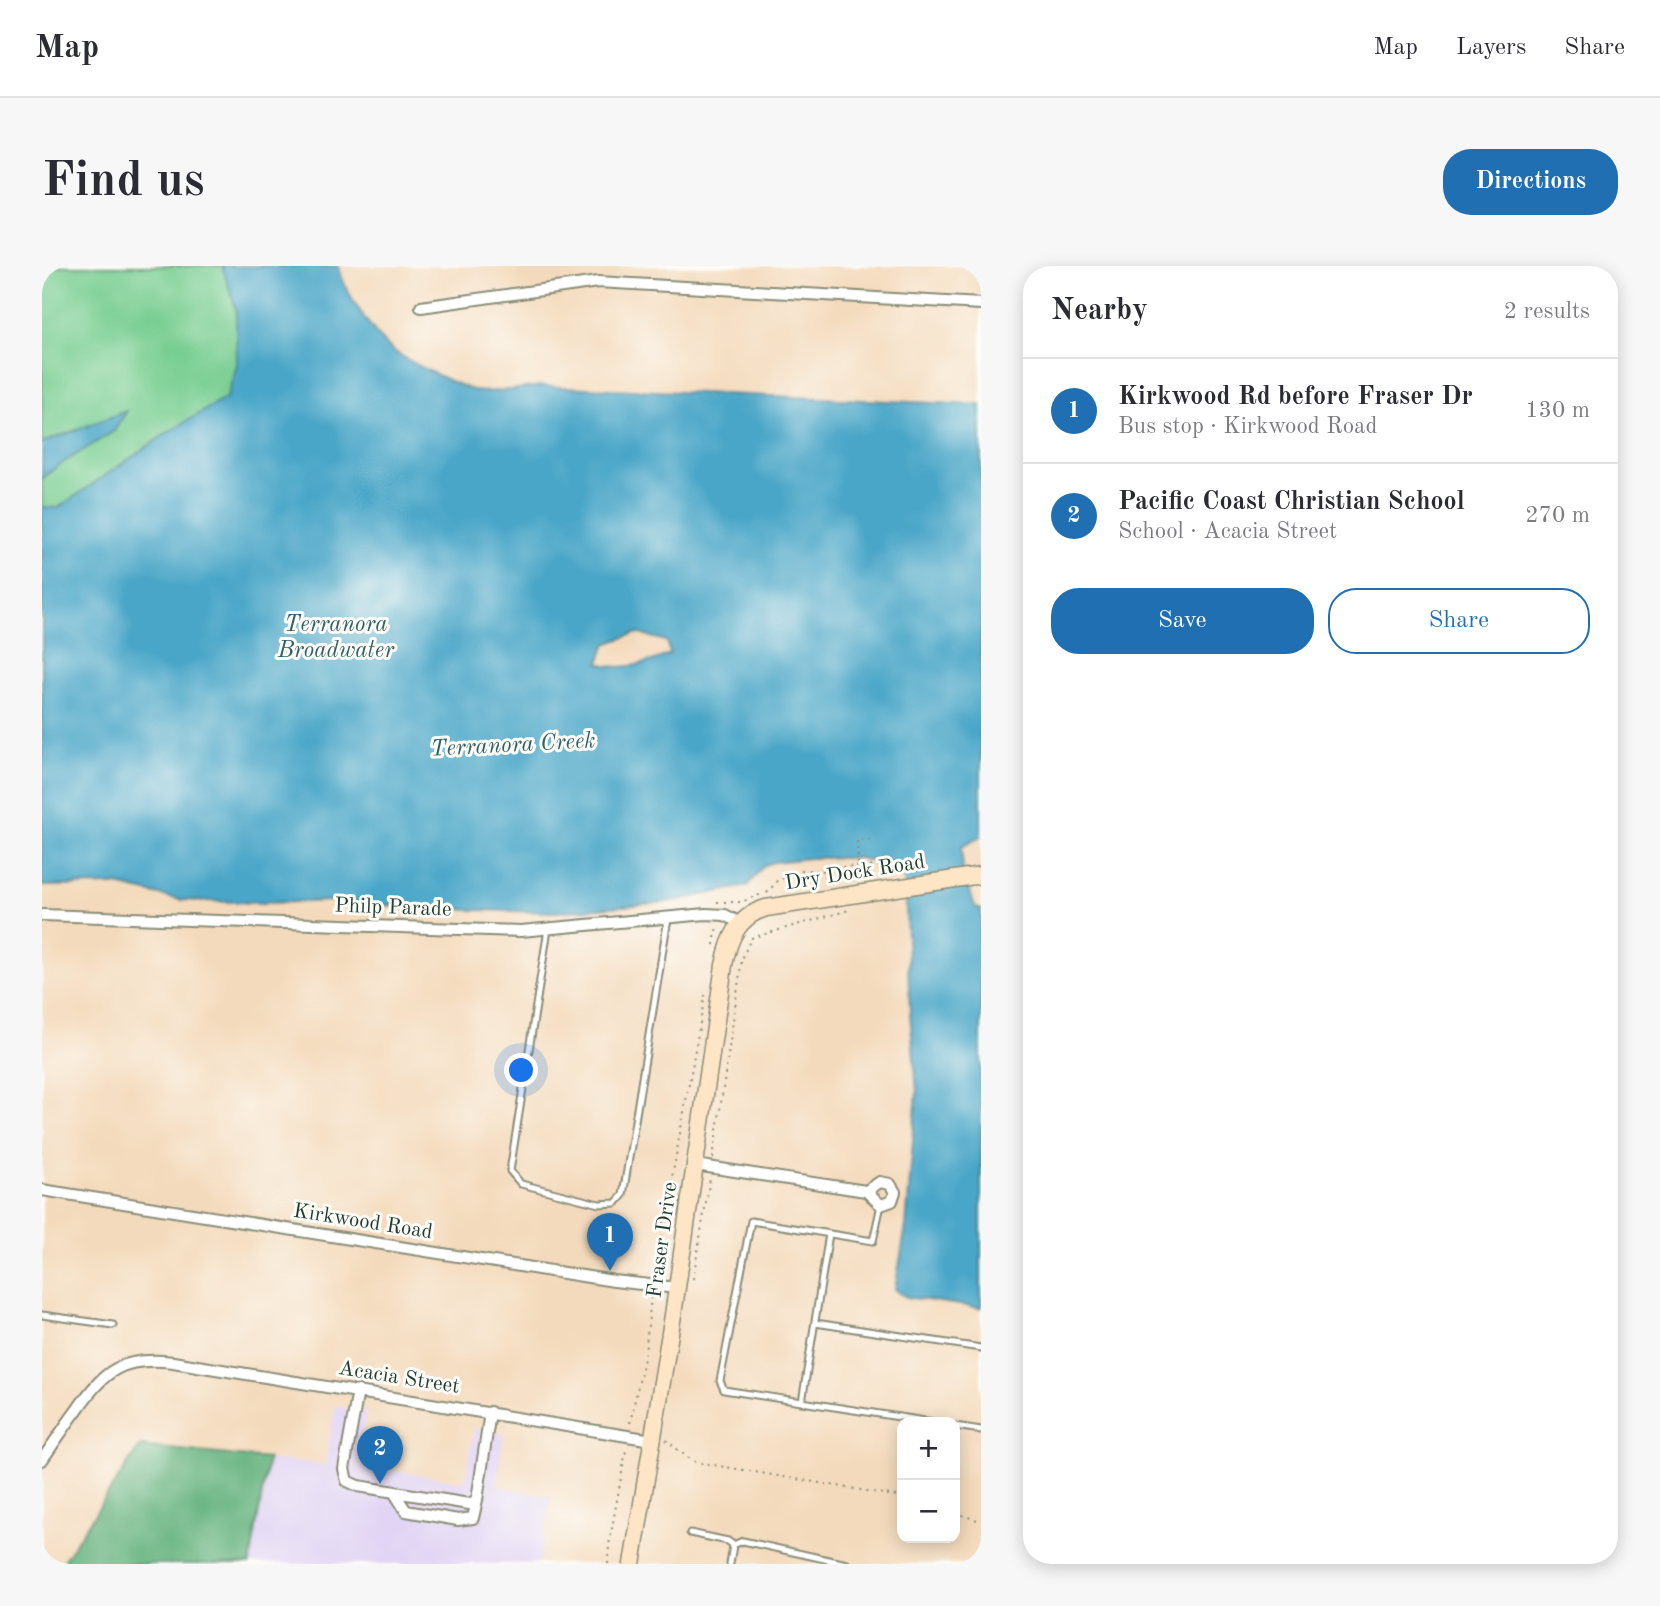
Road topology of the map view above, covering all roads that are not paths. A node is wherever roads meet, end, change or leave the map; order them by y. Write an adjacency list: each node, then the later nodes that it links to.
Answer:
1 (981, 304): 2 (street)
2 (421, 307)
3 (979, 876): 6 (street, Dry Dock Road)
4 (42, 915): 7 (street, Philp Parade)
5 (668, 918): 6 (street, Philp Parade); 7 (street, Philp Parade); 7 (lane)
6 (740, 923): 8 (street, Fraser Drive)
7 (548, 929)
8 (695, 1165): 10 (street); 13 (street, Fraser Drive)
9 (42, 1190): 13 (street, Kirkwood Road)
10 (866, 1191): 11 (street); 11 (street)
11 (881, 1205): 12 (lane)
12 (829, 1234): 15 (lane); 19 (lane)
13 (677, 1288): 24 (street, Fraser Drive)
14 (42, 1315): 16 (lane)
15 (815, 1323): 17 (lane); 19 (lane)
16 (113, 1325)
17 (981, 1348)
18 (358, 1391): 20 (street, Acacia Street); 25 (street, Acacia Street); 26 (street)
19 (802, 1402): 21 (lane)
20 (490, 1412): 24 (street, Acacia Street); 27 (street)
21 (900, 1417)
22 (960, 1427): 23 (lane)
23 (981, 1430)
24 (652, 1440): 30 (street, Fraser Drive)
25 (42, 1460)
26 (394, 1492): 27 (street); 27 (street)
27 (477, 1500)
28 (691, 1534): 29 (lane)
29 (733, 1545): 31 (lane); 32 (lane)
30 (632, 1564)
31 (730, 1564)
32 (847, 1564)

